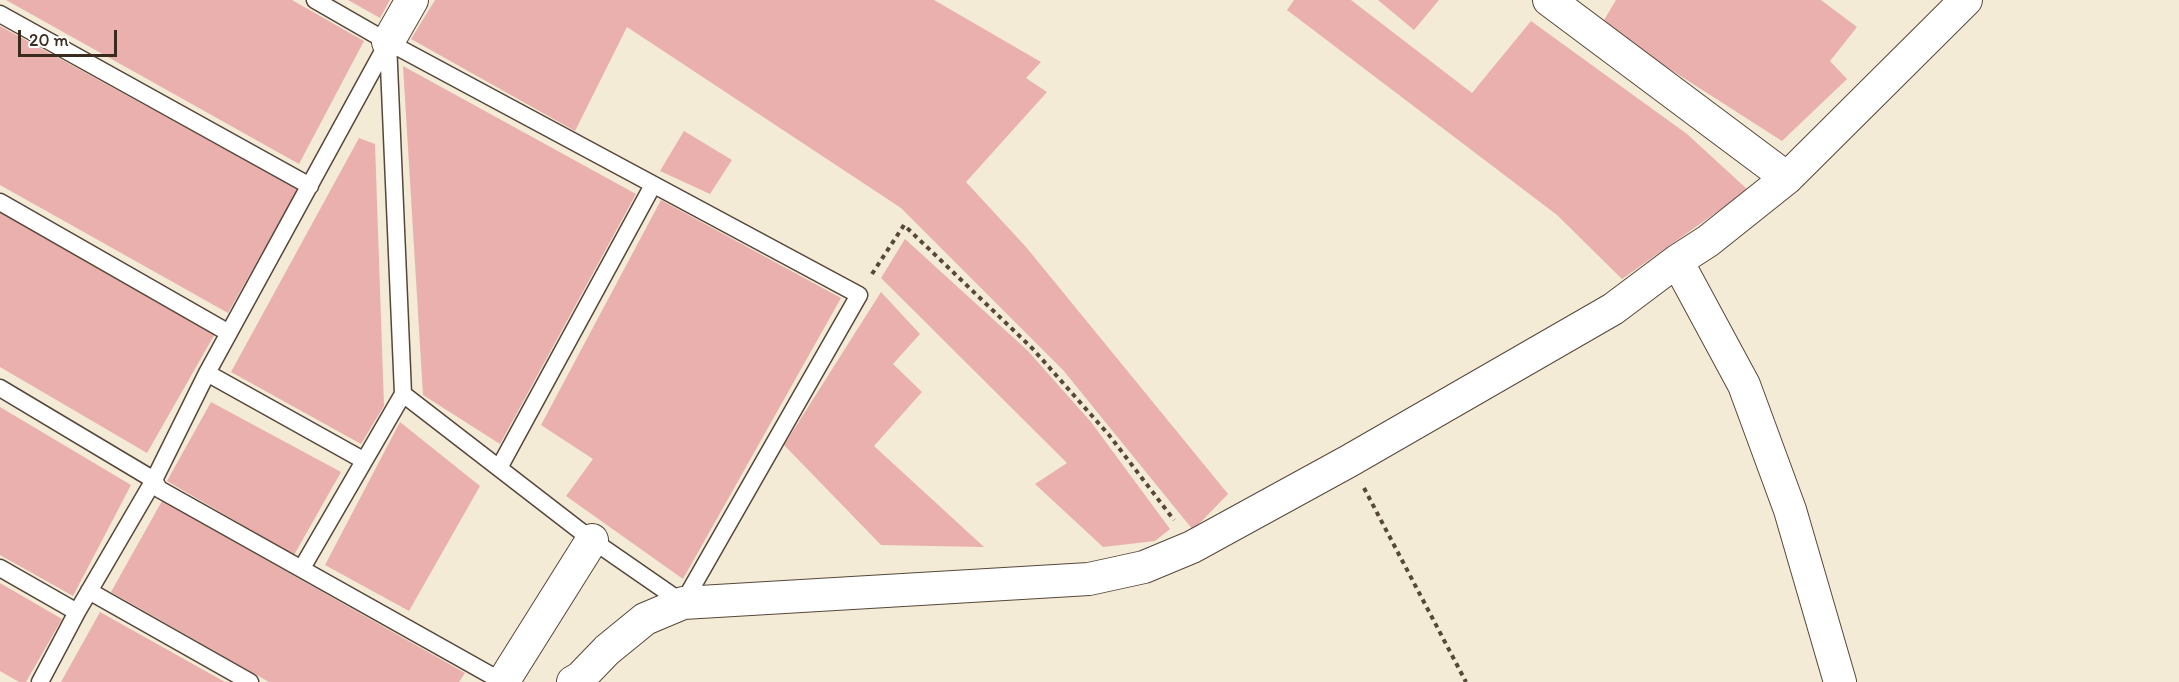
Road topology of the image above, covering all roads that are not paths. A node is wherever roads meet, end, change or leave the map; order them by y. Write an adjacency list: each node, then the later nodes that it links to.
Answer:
1 (315, 0): 6 (lane)
2 (412, 0): 6 (street)
3 (1550, 0): 7 (street)
4 (1966, 0): 7 (street)
5 (0, 14): 9 (lane)
6 (388, 42): 8 (lane); 9 (lane); 15 (lane)
7 (1787, 178): 11 (street)
8 (653, 185): 17 (lane); 23 (lane)
9 (310, 186): 12 (lane)
10 (0, 202): 12 (lane)
11 (1677, 261): 23 (street); 29 (street)
12 (229, 333): 13 (lane)
13 (207, 373): 16 (lane); 18 (lane)
14 (0, 388): 18 (lane)
15 (403, 394): 16 (lane); 17 (lane)
16 (363, 460): 21 (lane)
17 (499, 468): 19 (lane)
18 (154, 480): 21 (lane); 22 (lane)
19 (592, 540): 23 (lane); 27 (street)
20 (0, 568): 24 (lane)
21 (302, 568): 27 (lane)
22 (89, 591): 24 (lane); 26 (lane)
23 (683, 603): 28 (street)
24 (77, 612): 25 (lane)
25 (40, 682)
26 (250, 682)
27 (503, 682)
28 (573, 682)
29 (1840, 682)

